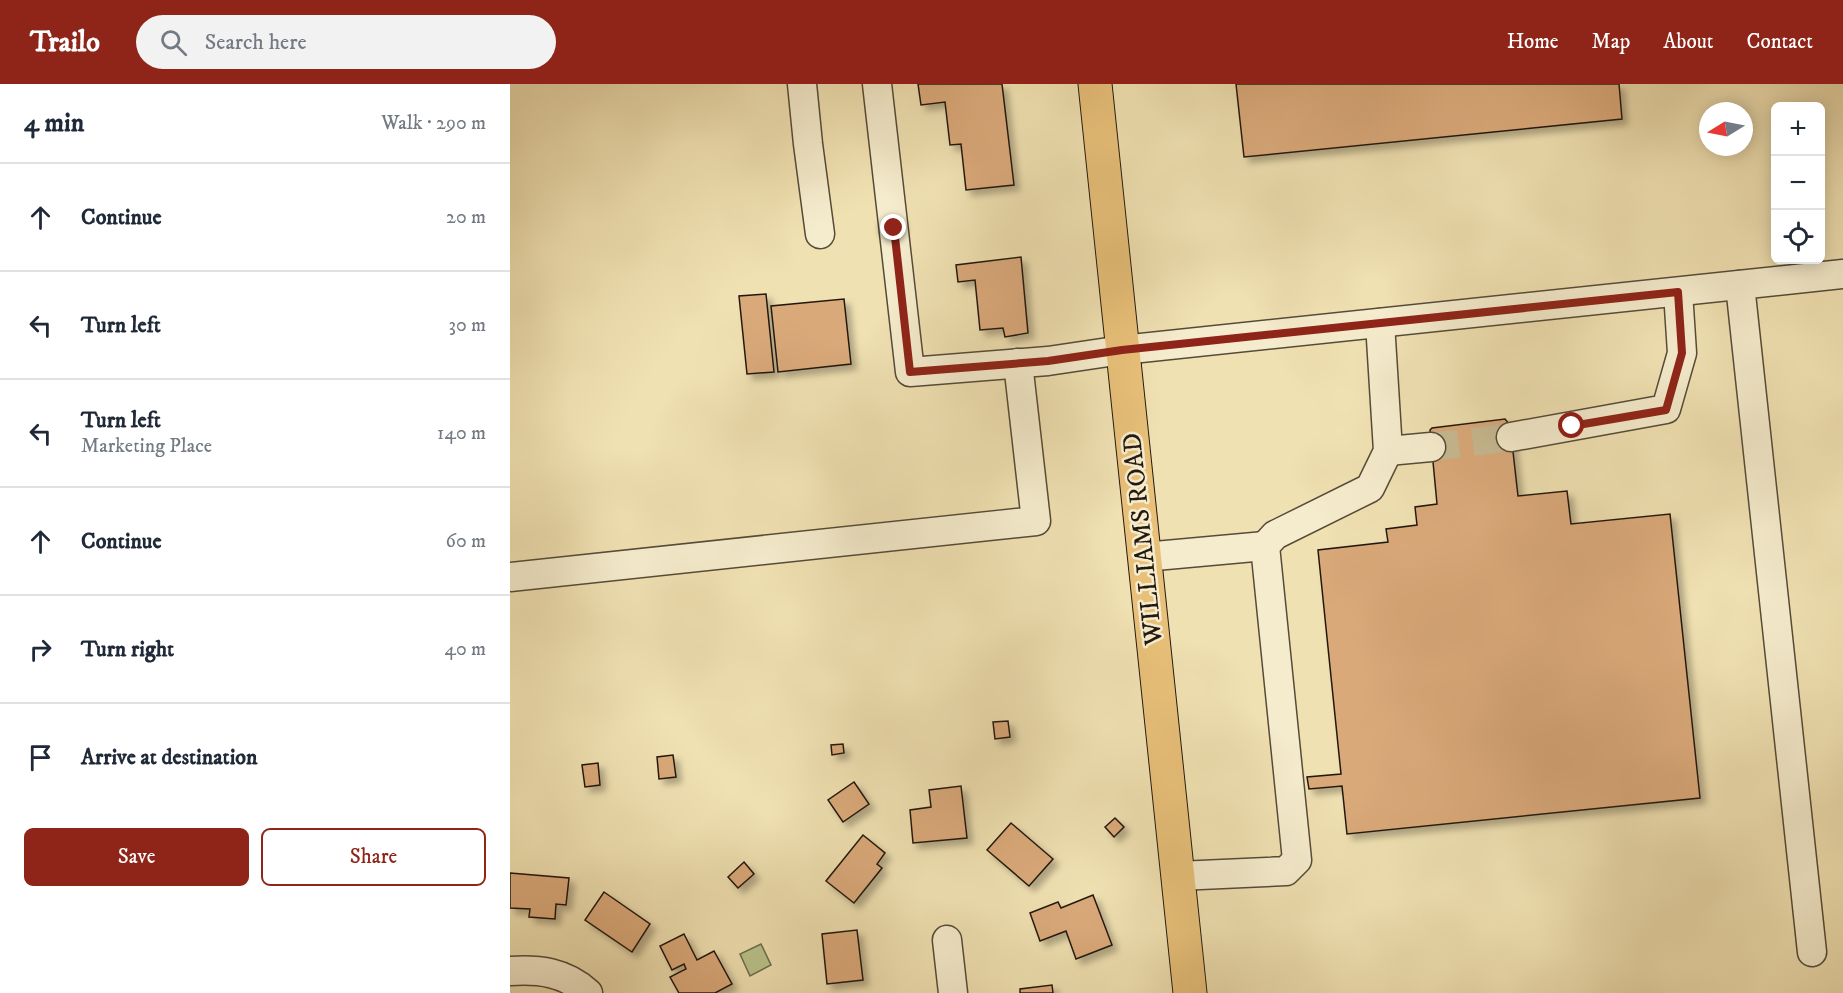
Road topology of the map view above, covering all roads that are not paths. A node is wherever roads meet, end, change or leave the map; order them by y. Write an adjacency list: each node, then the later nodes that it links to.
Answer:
1 (802, 84): 4 (street)
2 (877, 84): 10 (street)
3 (1095, 84): 9 (main road, WILLIAMS ROAD)
4 (820, 234)
5 (1843, 274): 6 (street)
6 (1740, 285): 7 (street); 19 (street)
7 (1678, 292): 8 (street); 11 (street)
8 (1380, 323): 9 (street); 13 (street)
9 (1122, 350): 10 (street); 15 (main road, WILLIAMS ROAD)
10 (1018, 363): 16 (street)
11 (1511, 437)
12 (1431, 447): 13 (street)
13 (1388, 451): 14 (street)
14 (1265, 546): 15 (street); 17 (street)
15 (1144, 557): 17 (main road, WILLIAMS ROAD)
16 (510, 577)
17 (1178, 876): 23 (main road, WILLIAMS ROAD)
18 (947, 940): 22 (street)
19 (1812, 952)
20 (510, 971): 21 (street)
21 (579, 986)
22 (953, 993)
23 (1190, 993)

